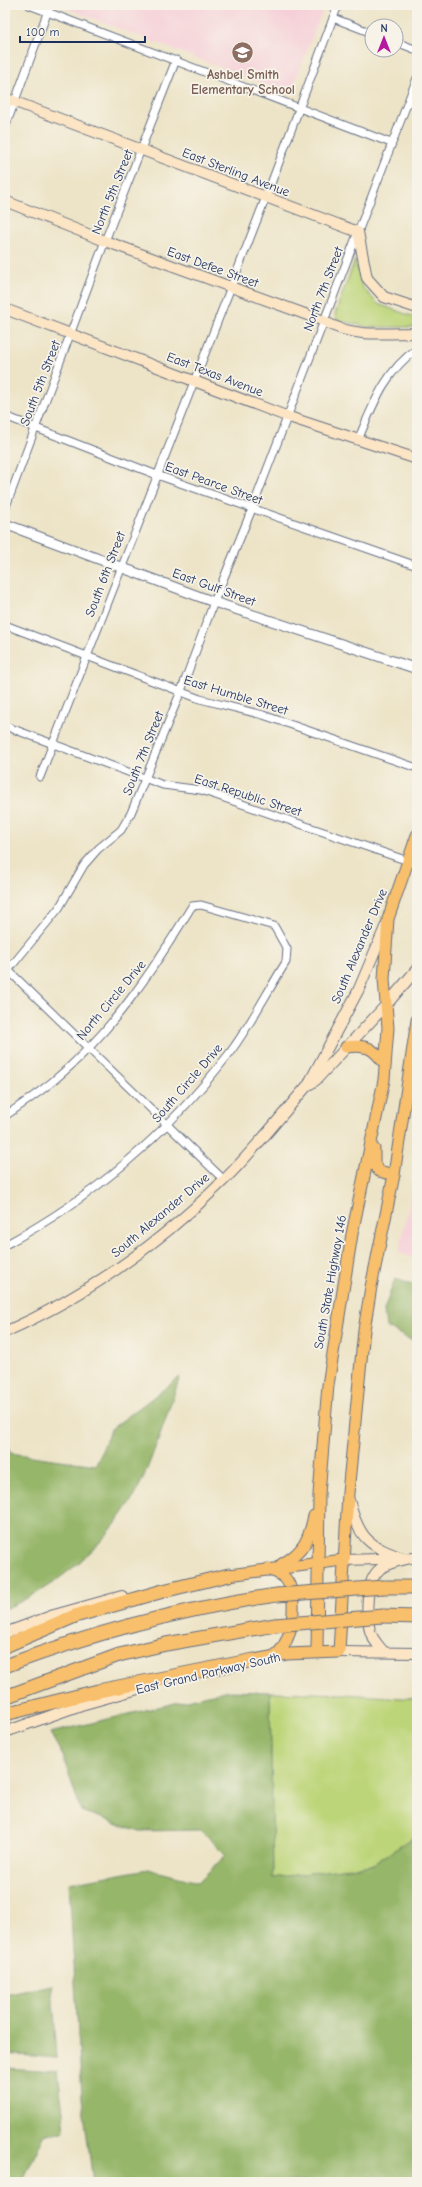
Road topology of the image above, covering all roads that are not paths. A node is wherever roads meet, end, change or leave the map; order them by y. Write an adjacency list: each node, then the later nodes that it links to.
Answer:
1 (29, 5): 3 (street)
2 (338, 5): 4 (street, South 6th Street)
3 (49, 8): 8 (street); 11 (street)
4 (333, 18): 5 (street); 12 (street, South 6th Street)
5 (364, 30)
6 (404, 45): 7 (street)
7 (417, 50)
8 (176, 60): 12 (street); 15 (street, North 5th Street)
9 (417, 78): 14 (street, North 7th Street)
10 (5, 98): 11 (main road, East Sterling Avenue)
11 (15, 102): 13 (street); 15 (main road, East Sterling Avenue)
12 (299, 107): 14 (street); 16 (street, South 6th Street)
13 (5, 128)
14 (391, 143): 18 (street, North 7th Street)
15 (141, 150): 16 (main road, East Sterling Avenue); 19 (street, North 5th Street)
16 (266, 197): 18 (main road, East Sterling Avenue); 20 (street, South 6th Street)
17 (5, 201): 19 (main road, East Defee Street)
18 (358, 232): 21 (main road); 23 (street, North 7th Street)
19 (105, 241): 20 (main road, East Defee Street); 24 (street, North 5th Street)
20 (230, 286): 23 (main road, East Defee Street); 27 (street, South 6th Street)
21 (417, 308)
22 (5, 309): 24 (main road, East Texas Avenue)
23 (324, 322): 25 (main road, East Defee Street); 29 (street, North 7th Street)
24 (72, 333): 27 (main road, East Texas Avenue); 30 (street, South 5th Street)
25 (417, 333)
26 (417, 349): 31 (street)
27 (194, 380): 29 (main road, East Texas Avenue); 33 (street, South 6th Street)
28 (5, 416): 30 (street, East Pearce Street)
29 (286, 416): 31 (main road, East Texas Avenue); 35 (street, North 7th Street)
30 (36, 428): 33 (street, East Pearce Street); 34 (street, South 5th Street)
31 (358, 440): 32 (main road, East Texas Avenue)
32 (417, 459)
33 (157, 475): 35 (street, East Pearce Street); 38 (street, South 6th Street)
34 (5, 509)
35 (252, 509): 37 (street, East Pearce Street); 39 (street, South 7th Street)
36 (5, 524): 38 (street, East Gulf Street)
37 (416, 563)
38 (120, 566): 39 (street, East Gulf Street); 41 (street, South 6th Street)
39 (214, 602): 42 (street, East Gulf Street); 43 (street, South 7th Street)
40 (5, 625): 41 (street, East Humble Street)
41 (87, 656): 43 (street, East Humble Street); 45 (street, South 6th Street)
42 (417, 669)
43 (181, 691): 46 (street, East Humble Street); 48 (street, South 7th Street)
44 (5, 726): 45 (street, East Republic Street)
45 (53, 743): 47 (street, South 6th Street); 48 (street, East Republic Street)
46 (417, 768)
47 (40, 777)
48 (144, 779): 50 (street, East Republic Street); 54 (street, South 7th Street)
49 (417, 835): 50 (main road, South Alexander Drive)
50 (413, 863): 52 (main road, South Alexander Drive)
51 (226, 912): 57 (street, North Circle Drive); 62 (street, South Circle Drive)
52 (388, 919): 55 (main road, South State Highway 146); 60 (main road, South Alexander Drive)
53 (417, 969): 55 (main road, South Alexander Drive)
54 (6, 971): 57 (street)
55 (387, 1004): 58 (main road, South Alexander Drive); 59 (main road, South State Highway 146)
56 (417, 1020): 64 (main road)
57 (89, 1047): 61 (street, North Circle Drive); 62 (street)
58 (346, 1047): 59 (main road); 60 (main road, South Alexander Drive)
59 (386, 1064): 63 (main road, South State Highway 146)
60 (307, 1086): 65 (main road, South Alexander Drive)
61 (5, 1116)
62 (168, 1126): 65 (street); 66 (street, South Circle Drive)
63 (374, 1129): 64 (main road); 69 (main road, South State Highway 146)
64 (394, 1175): 68 (main road)
65 (224, 1180): 67 (main road, South Alexander Drive)
66 (5, 1245)
67 (5, 1332)
68 (348, 1493): 71 (main road); 72 (main road)
69 (319, 1494): 73 (main road, South State Highway 146); 74 (main road)
70 (417, 1558): 71 (main road)
71 (406, 1559): 72 (main road); 80 (main road)
72 (343, 1560): 73 (main road); 82 (main road)
73 (318, 1562): 74 (main road); 81 (main road, South State Highway 146)
74 (272, 1568): 75 (main road); 84 (main road)
75 (229, 1574): 78 (main road); 79 (highway)
76 (417, 1587): 86 (highway, bridge)
77 (417, 1617): 87 (highway, bridge)
78 (5, 1633)
79 (5, 1646)
80 (383, 1651): 82 (main road, East Grand Parkway South); 83 (main road, East Grand Parkway South)
81 (317, 1652): 82 (main road, East Grand Parkway South); 84 (main road, East Grand Parkway South)
82 (339, 1652)
83 (417, 1653)
84 (273, 1656): 85 (main road, East Grand Parkway South)
85 (254, 1660): 88 (highway); 89 (main road, East Grand Parkway South)
86 (5, 1666)
87 (5, 1697)
88 (5, 1714)
89 (5, 1732)

